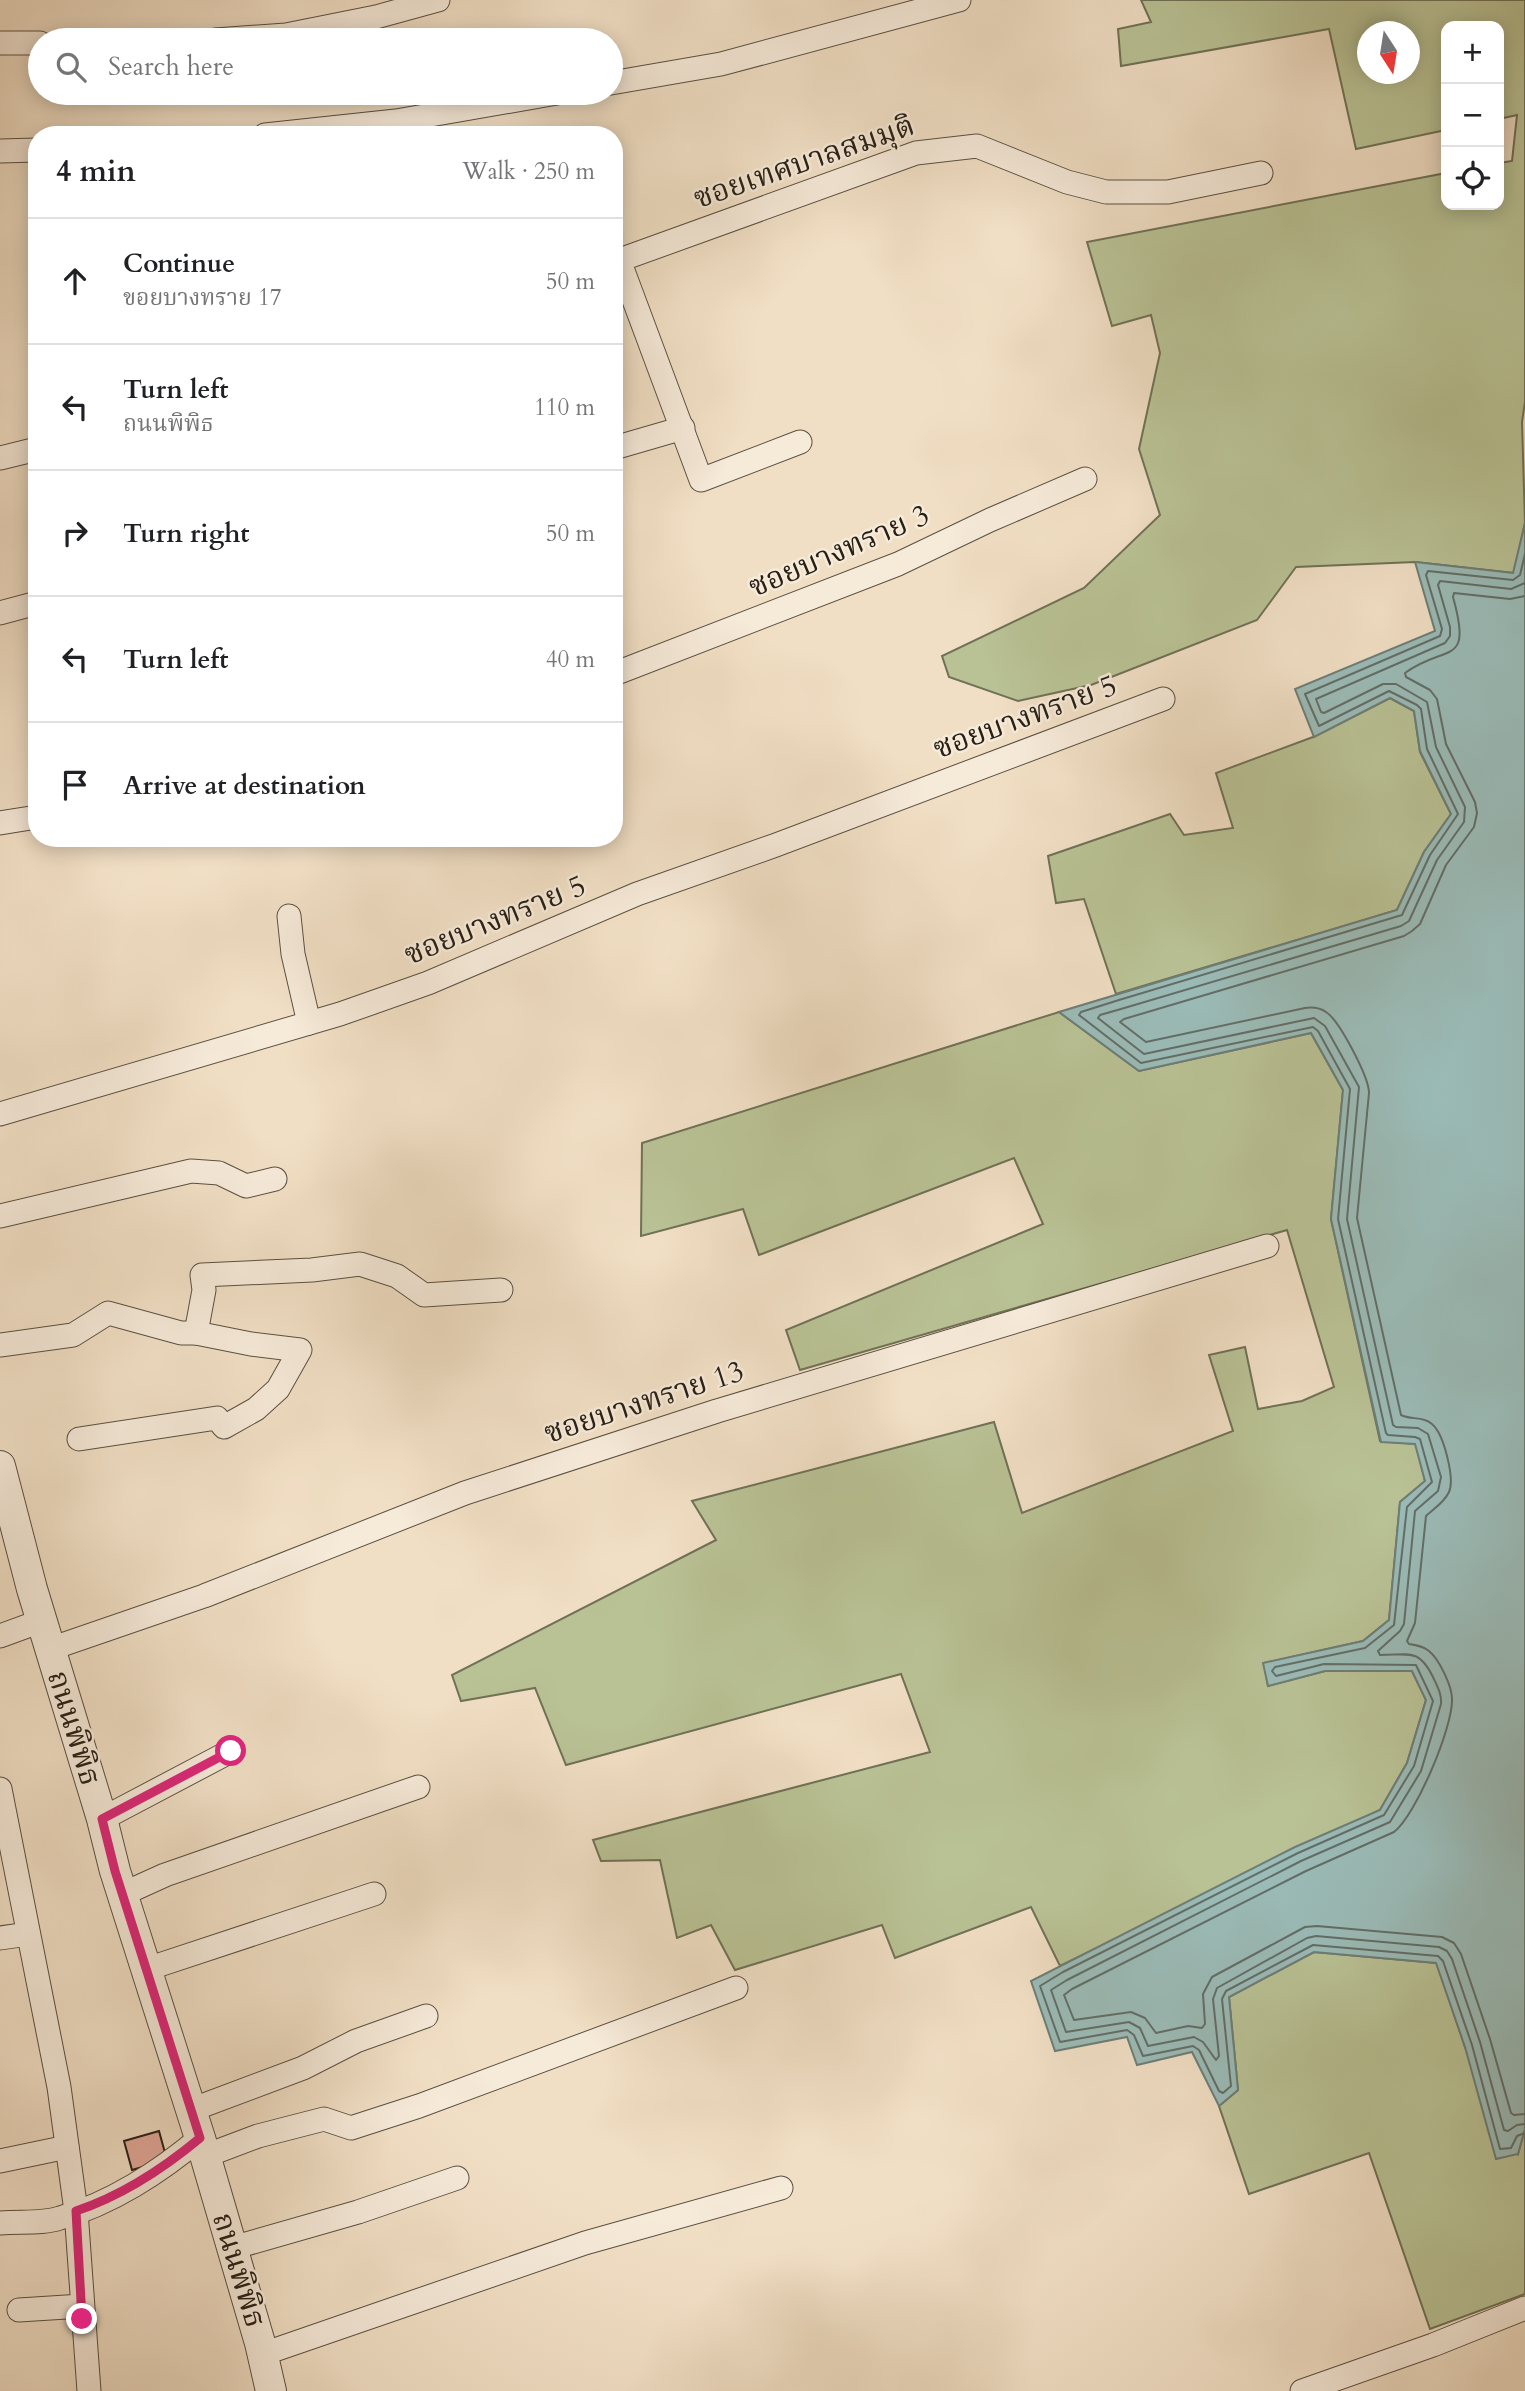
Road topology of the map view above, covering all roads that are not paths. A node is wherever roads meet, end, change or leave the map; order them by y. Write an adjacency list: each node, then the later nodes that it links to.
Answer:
1 (438, 0): 3 (street)
2 (959, 0): 6 (street)
3 (318, 28)
4 (0, 43): 5 (street)
5 (28, 43)
6 (623, 81)
7 (488, 105): 8 (street)
8 (349, 126)
9 (28, 150): 10 (street)
10 (0, 151)
11 (1261, 173): 12 (street, ซอยเทศบาลสมมุติ)
12 (623, 259)
13 (623, 276): 14 (street)
14 (683, 428): 15 (street); 16 (street)
15 (800, 442)
16 (623, 445)
17 (28, 451): 18 (street)
18 (0, 458)
19 (1085, 479): 22 (street, ซอยบางทราย 3)
20 (28, 605): 21 (street)
21 (0, 613)
22 (623, 671)
23 (1163, 699): 27 (street, ซอยบางทราย 5)
24 (28, 818): 25 (street)
25 (0, 823)
26 (289, 916): 27 (street)
27 (309, 1023): 28 (street, ซอยบางทราย 5)
28 (0, 1114)
29 (275, 1179): 30 (street)
30 (0, 1216)
31 (1268, 1246): 39 (street, ซอยบางทราย 13)
32 (501, 1290): 33 (street)
33 (196, 1333): 34 (street); 35 (street)
34 (0, 1345)
35 (79, 1438)
36 (0, 1466): 37 (street, ถนนพิพิธ)
37 (41, 1621): 38 (street); 39 (street, ถนนพิพิธ)
38 (0, 1636)
39 (50, 1649): 43 (street, ถนนพิพิธ)
40 (231, 1751): 43 (street)
41 (418, 1787): 45 (street)
42 (0, 1789): 46 (street)
43 (102, 1819): 45 (street, ถนนพิพิธ)
44 (374, 1894): 48 (street)
45 (123, 1895): 48 (street, ถนนพิพิธ)
46 (28, 1934): 47 (street); 52 (street)
47 (0, 1938)
48 (148, 1969): 51 (street, ถนนพิพิธ)
49 (736, 1988): 53 (street)
50 (426, 2016): 51 (street)
51 (191, 2110): 53 (street, ถนนพิพิธ)
52 (67, 2147): 54 (street); 57 (street)
53 (202, 2147): 57 (street); 59 (street, ถนนพิพิธ)
54 (0, 2161)
55 (457, 2178): 59 (street)
56 (781, 2188): 63 (street)
57 (76, 2211): 58 (street); 60 (street)
58 (0, 2223)
59 (232, 2248): 63 (street, ถนนพิพิธ)
60 (82, 2306): 62 (street); 64 (street)
61 (1525, 2308): 66 (street)
62 (19, 2310)
63 (263, 2354): 65 (street, ถนนพิพิธ)
64 (89, 2391)
65 (271, 2391)
66 (1302, 2391)

